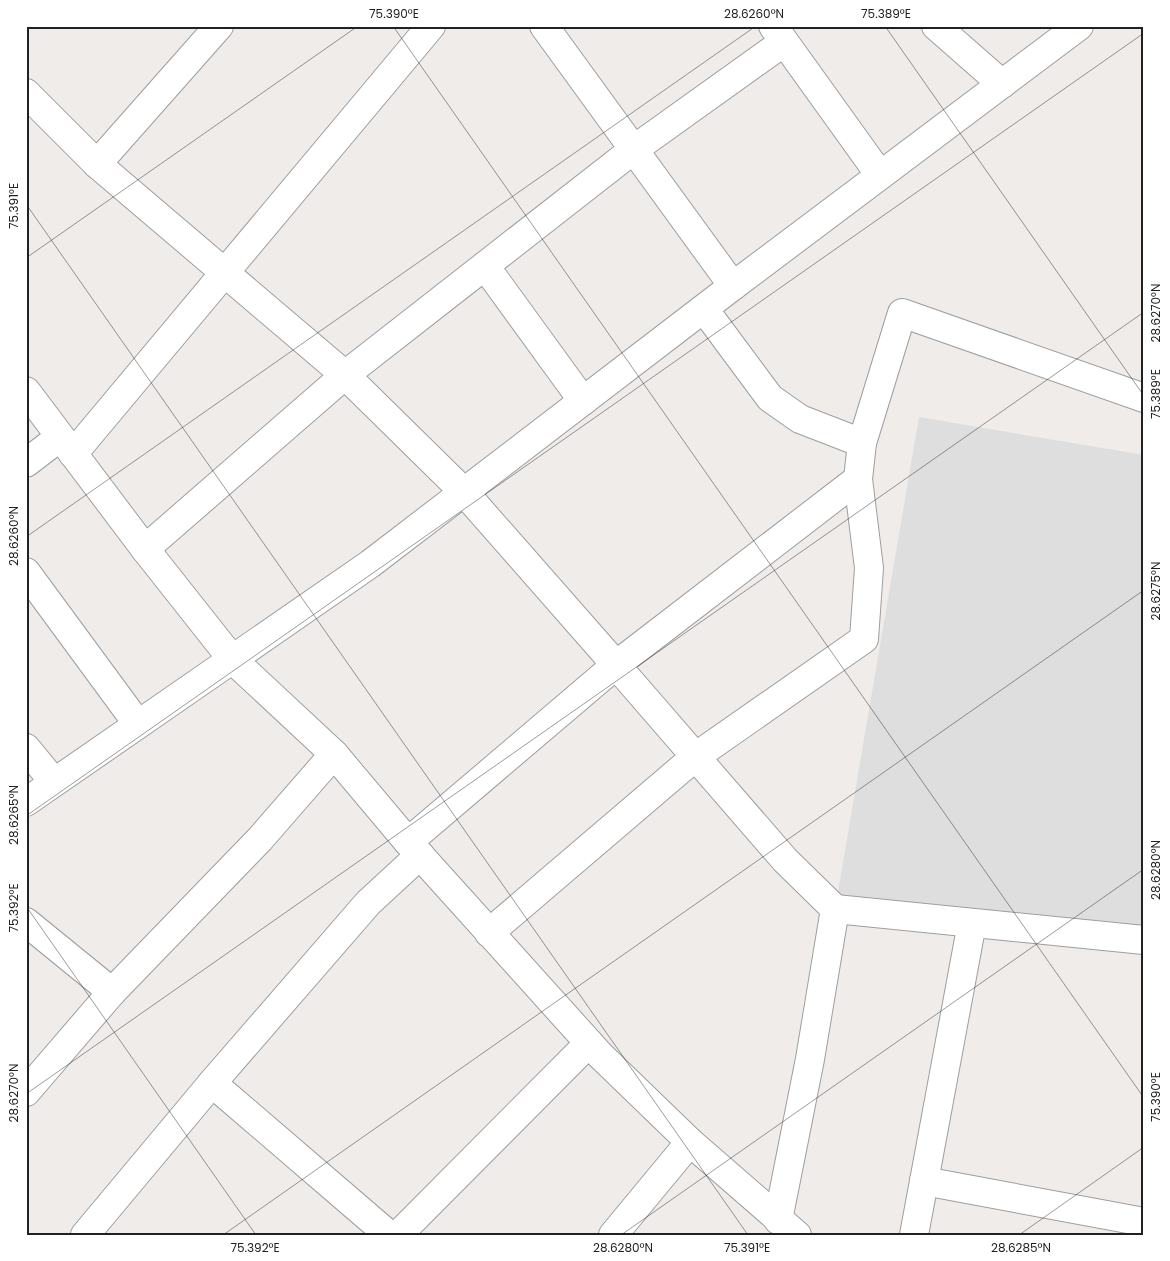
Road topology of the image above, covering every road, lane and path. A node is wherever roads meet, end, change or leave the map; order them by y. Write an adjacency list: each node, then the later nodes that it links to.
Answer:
1 (219, 26): 12 (street)
2 (431, 26): 15 (street)
3 (544, 26): 11 (street)
4 (936, 26): 9 (street)
5 (1056, 26): 8 (street)
6 (1079, 26): 8 (street)
7 (779, 34): 11 (street); 13 (street)
8 (1045, 52): 9 (street)
9 (1002, 84): 13 (street)
10 (26, 93): 12 (street)
11 (633, 150): 14 (street); 16 (street)
12 (97, 164): 15 (street)
13 (880, 176): 16 (street)
14 (485, 266): 18 (street); 21 (street)
15 (224, 272): 18 (street); 23 (street)
16 (733, 286): 17 (street)
17 (704, 308): 21 (street); 22 (street)
18 (345, 375): 26 (street); 27 (street)
19 (26, 391): 23 (street)
20 (1144, 398): 22 (street)
21 (583, 401): 26 (street)
22 (862, 443): 25 (street)
23 (66, 446): 24 (street); 27 (street)
24 (26, 462)
25 (858, 479): 30 (street); 34 (street)
26 (464, 492): 29 (street); 30 (street)
27 (145, 549): 29 (street)
28 (26, 572): 31 (street)
29 (232, 659): 31 (street); 33 (street)
30 (616, 665): 34 (street); 37 (street)
31 (137, 723): 35 (street)
32 (26, 748): 35 (street)
33 (334, 754): 37 (street); 43 (street)
34 (695, 757): 38 (street); 41 (street)
35 (54, 782): 36 (street)
36 (26, 802)
37 (414, 848): 41 (street); 45 (street)
38 (836, 909): 40 (street); 50 (street)
39 (26, 922): 43 (street)
40 (972, 923): 42 (street); 48 (street)
41 (489, 932): 44 (street)
42 (1144, 940)
43 (112, 992): 46 (street)
44 (588, 1042): 47 (street); 53 (street)
45 (212, 1083): 51 (street); 52 (street)
46 (26, 1092)
47 (690, 1142): 50 (street); 54 (street)
48 (924, 1181): 49 (street); 55 (street)
49 (1141, 1219)
50 (788, 1227)
51 (85, 1235)
52 (389, 1235)
53 (398, 1235)
54 (613, 1235)
55 (914, 1235)

